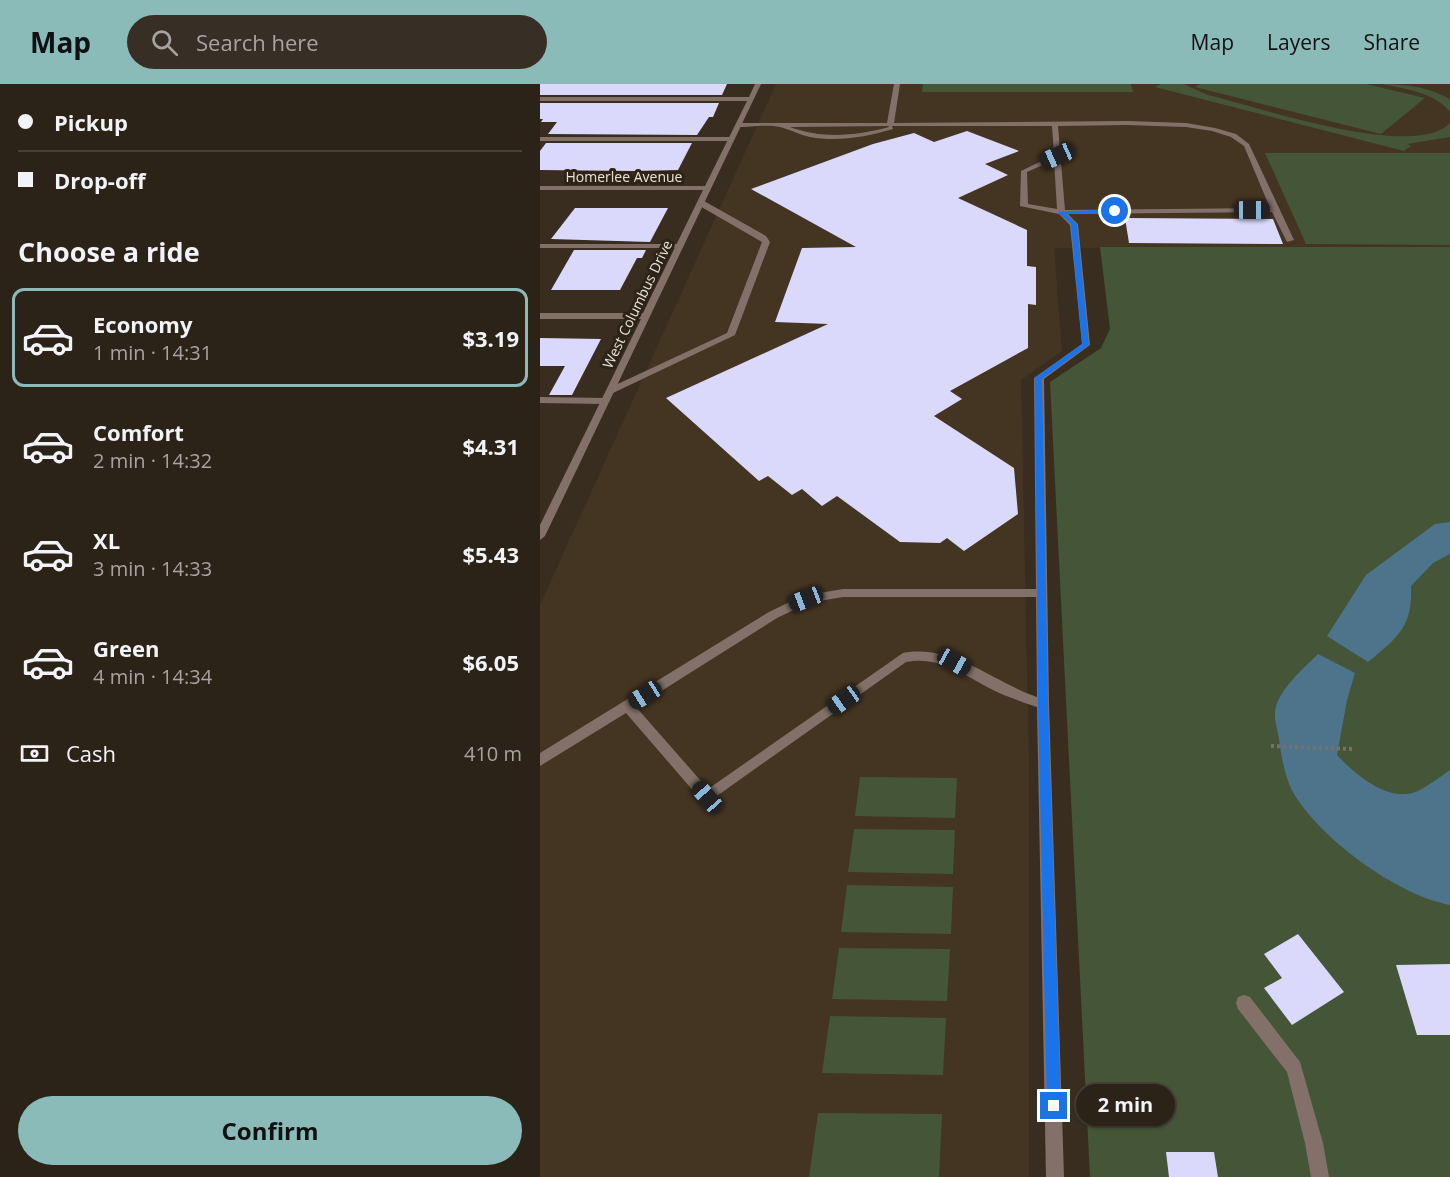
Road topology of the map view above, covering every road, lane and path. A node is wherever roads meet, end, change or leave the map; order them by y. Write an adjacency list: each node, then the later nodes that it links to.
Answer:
1 (758, 84): 4 (street, West Columbus Drive)
2 (897, 84): 5 (street)
3 (540, 99): 4 (street)
4 (751, 99): 7 (street, West Columbus Drive)
5 (895, 124): 6 (street); 7 (street)
6 (1055, 124): 10 (street); 14 (street)
7 (738, 125): 9 (street, West Columbus Drive)
8 (540, 139): 9 (street)
9 (732, 139): 12 (street, West Columbus Drive)
10 (1057, 156): 15 (street); 15 (street)
11 (540, 188): 12 (street, Homerlee Avenue)
12 (708, 189): 13 (street, West Columbus Drive)
13 (701, 203): 18 (street, West Columbus Drive); 21 (street)
14 (1275, 210): 15 (street); 16 (street)
15 (1061, 212): 27 (street)
16 (1290, 240)
17 (540, 246): 18 (street)
18 (680, 246): 20 (street, West Columbus Drive)
19 (540, 316): 20 (street)
20 (646, 316): 21 (street, West Columbus Drive)
21 (610, 391): 23 (street, West Columbus Drive)
22 (540, 400): 23 (street)
23 (605, 400): 25 (street, West Columbus Drive)
24 (540, 505): 25 (street)
25 (555, 505): 26 (street, West Columbus Drive)
26 (540, 536)
27 (1041, 593): 28 (street); 29 (street)
28 (1043, 704): 29 (street); 34 (street)
29 (627, 706): 32 (street)
30 (1271, 746): 31 (path)
31 (1353, 749)
32 (540, 760)
33 (1245, 1003): 35 (street)
34 (1055, 1177)
35 (1320, 1177)

